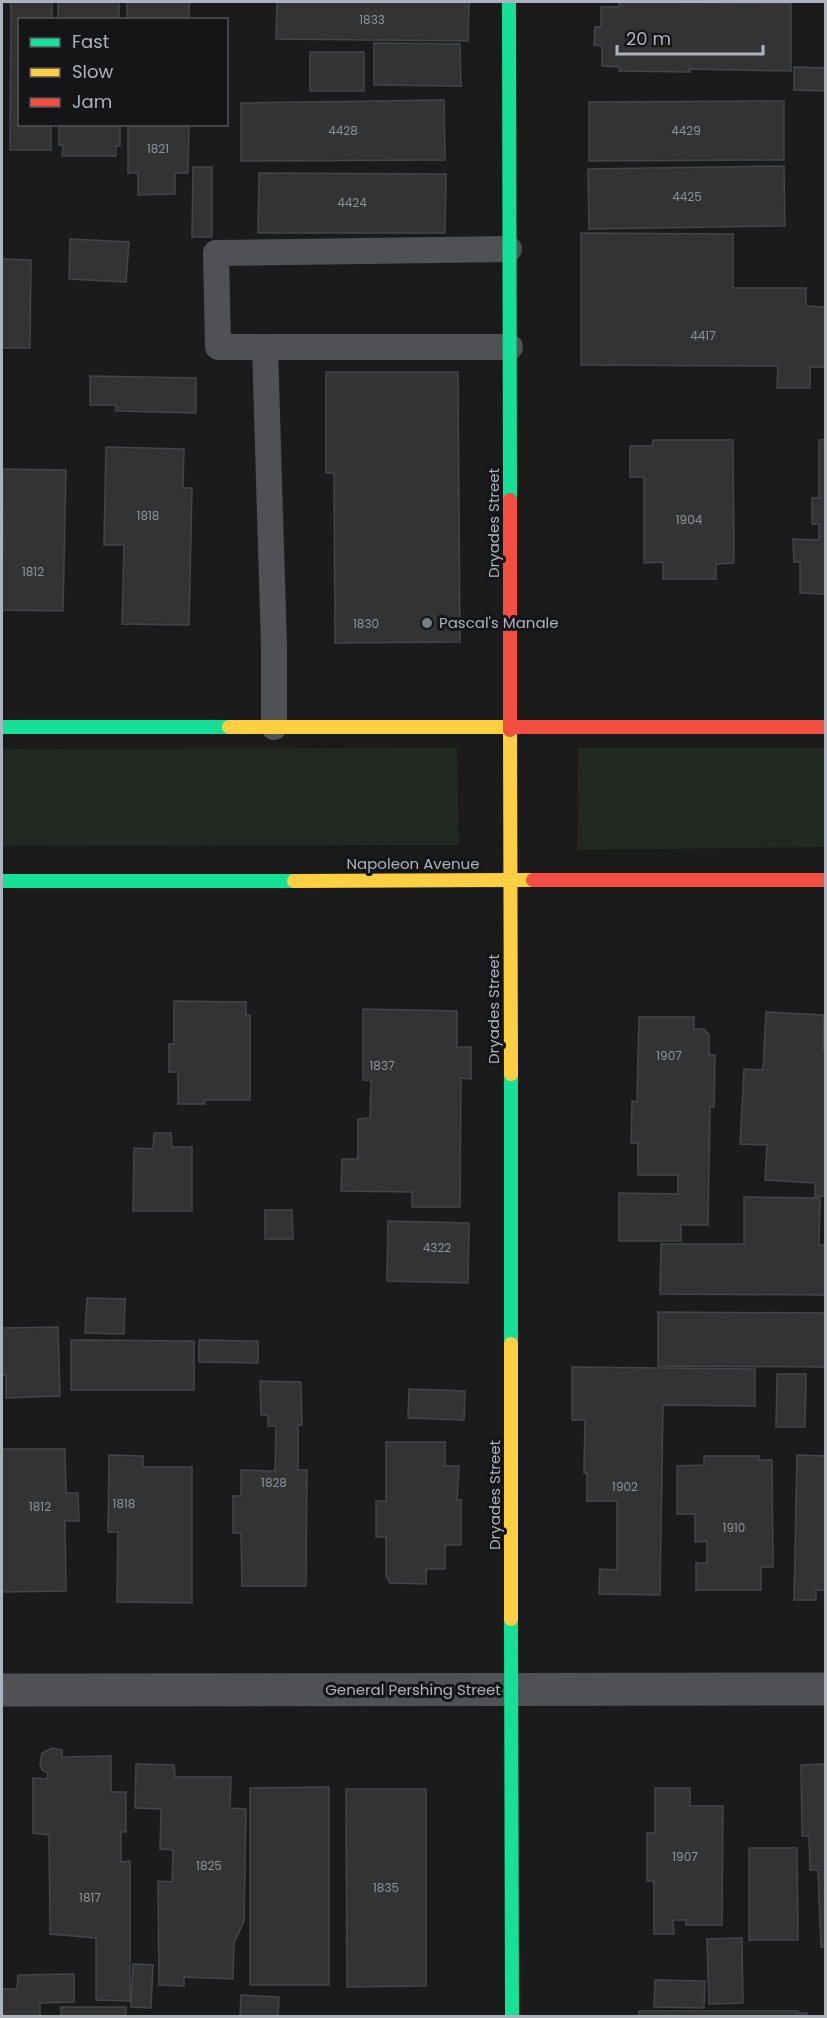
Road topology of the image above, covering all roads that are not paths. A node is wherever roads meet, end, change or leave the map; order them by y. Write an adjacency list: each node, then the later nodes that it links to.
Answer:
1 (509, 2): 2 (street, Dryades Street)
2 (509, 249): 3 (lane); 4 (street, Dryades Street)
3 (265, 347): 4 (lane); 5 (lane)
4 (510, 347): 6 (street, Dryades Street)
5 (274, 727): 6 (street); 8 (street)
6 (510, 727): 7 (street); 9 (street, Dryades Street)
7 (825, 727)
8 (2, 728)
9 (511, 880): 10 (street, Napoleon Avenue); 11 (street, Napoleon Avenue); 14 (street, Dryades Street)
10 (825, 880)
11 (2, 881)
12 (825, 1689): 14 (street, General Pershing Street)
13 (2, 1690): 14 (street, General Pershing Street)
14 (512, 1690): 15 (street, Dryades Street)
15 (512, 2016)

